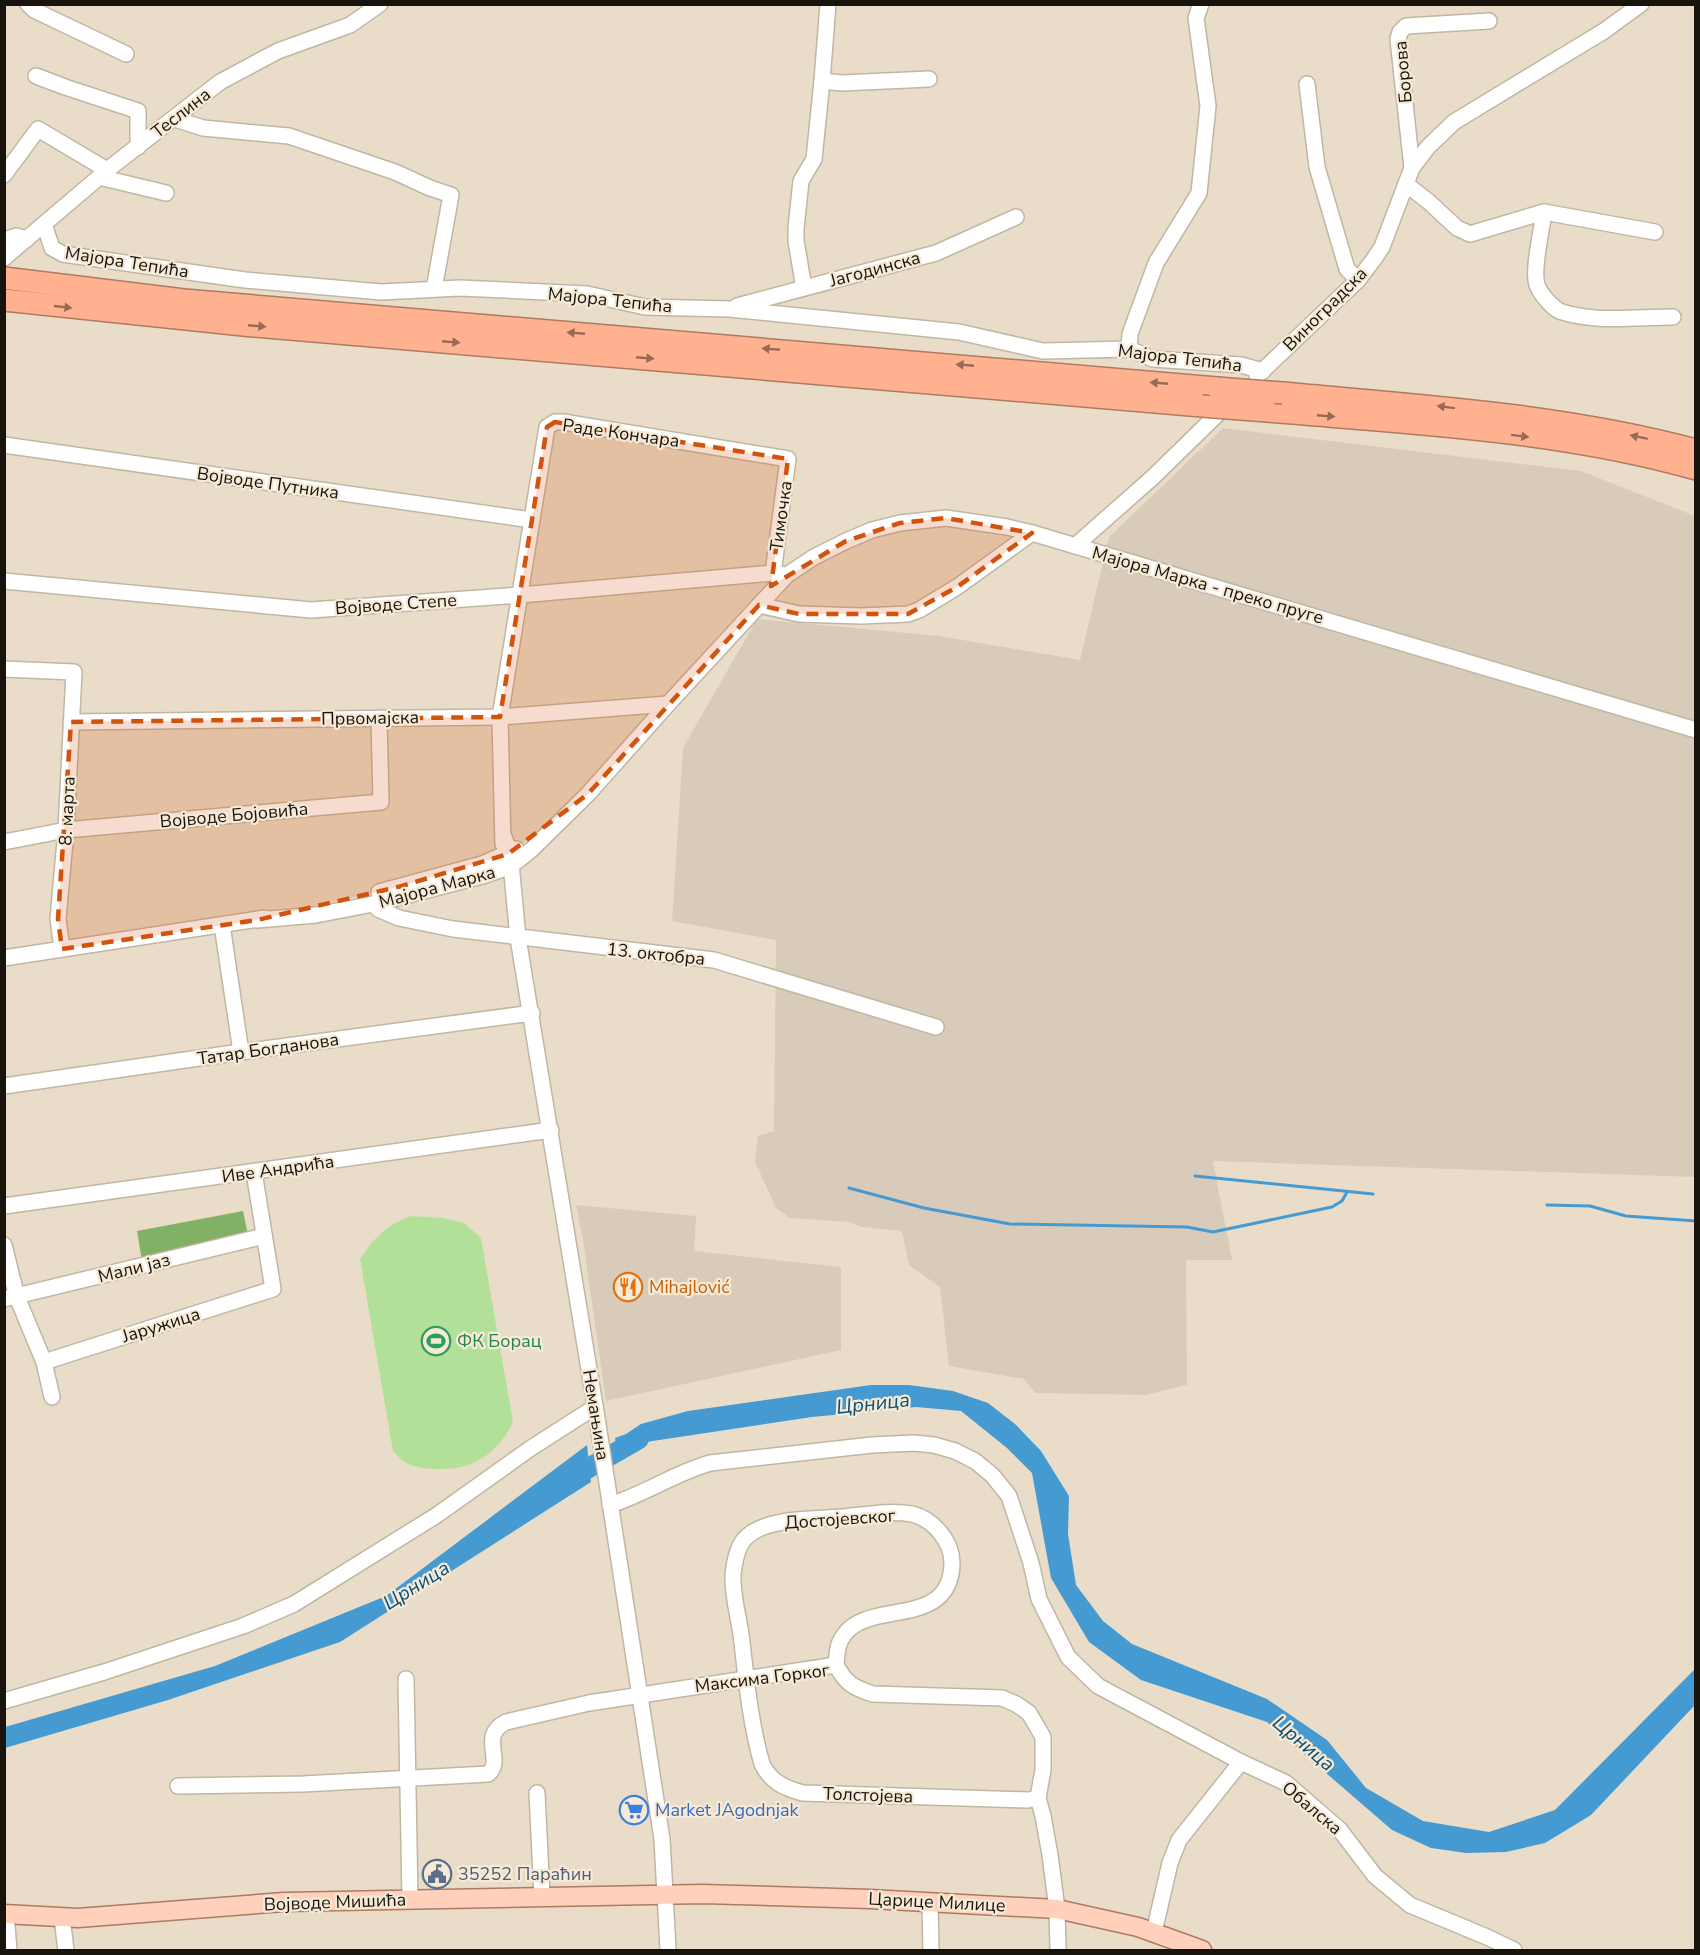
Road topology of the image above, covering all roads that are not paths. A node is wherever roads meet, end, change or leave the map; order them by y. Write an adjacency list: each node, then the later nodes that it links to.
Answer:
1 (28, 4): 7 (street)
2 (380, 4): 12 (street, Теслина)
3 (828, 4): 10 (street)
4 (1201, 4): 33 (street)
5 (1641, 4): 14 (street, Виноградска)
6 (1489, 21): 14 (street, Борова)
7 (126, 54)
8 (36, 76): 13 (street)
9 (929, 79): 10 (street)
10 (822, 81): 28 (street)
11 (1307, 84): 27 (street)
12 (175, 119): 13 (street, Теслина); 29 (street)
13 (138, 147): 15 (street, Теслина)
14 (1412, 168): 17 (street, Виноградска)
15 (103, 174): 16 (street); 18 (street); 21 (street, Теслина)
16 (4, 175)
17 (1406, 184): 19 (street); 27 (street, Виноградска)
18 (166, 193)
19 (1544, 212): 22 (street); 32 (street)
20 (1016, 217): 28 (street, Јагодинска)
21 (44, 225): 23 (street, Теслина); 29 (street, Мајора Тепића)
22 (1655, 232)
23 (27, 239): 24 (street); 25 (street, Теслина)
24 (4, 240)
25 (4, 258)
26 (8, 278): 36 (highway, one-way to 26, bridge)
27 (1358, 280): 34 (street, Виноградска)
28 (804, 288): 31 (street, Јагодинска)
29 (434, 289): 31 (street, Мајора Тепића)
30 (4, 300): 38 (highway, one-way to 38, bridge)
31 (729, 309): 33 (street, Мајора Тепића)
32 (1673, 317)
33 (1130, 350): 34 (street, Мајора Тепића)
34 (1263, 371): 41 (street, Виноградска)
35 (4, 445): 39 (street, Војводе Путника)
36 (1695, 450)
37 (788, 459): 39 (street, Раде Кончара); 42 (street, Тимочка)
38 (1695, 469)
39 (532, 520): 44 (street, Немањина)
40 (1032, 533): 41 (street, Мајора Марка - преко пруге); 42 (street, Мајора Марка - преко пруге); 45 (street)
41 (1075, 546): 52 (street, Мајора Марка - преко пруге)
42 (780, 574): 44 (street, Војводе Степе); 45 (street, Мајора Марка - преко пруге)
43 (4, 581): 44 (street, Војводе Степе)
44 (520, 596): 49 (street, Немањина)
45 (759, 605): 46 (street, Мајора Марка - преко пруге)
46 (742, 624): 48 (street, Мајора Марка)
47 (4, 669): 51 (street, 8. марта)
48 (668, 704): 49 (street, Првомајска); 55 (street, Мајора Марка)
49 (501, 717): 50 (street, Првомајска); 55 (street, Немањина)
50 (379, 718): 51 (street, Првомајска); 53 (street, Војводе Бојовића)
51 (71, 722): 53 (street, 8. марта)
52 (1695, 730)
53 (66, 830): 54 (street, Војводе Бојовића); 60 (street, 8. марта)
54 (4, 842)
55 (506, 861): 56 (street, Мајора Марка); 57 (street, Мајора Марка); 59 (street, Немањина)
56 (374, 904): 57 (street, Мајора Марка); 59 (street, 13. октобра)
57 (257, 920): 58 (street, Мајора Марка)
58 (222, 925): 60 (street, Мајора Марка); 64 (street)
59 (518, 938): 62 (street, Немањина); 63 (street, 13. октобра)
60 (62, 949): 61 (street, Мајора Марка)
61 (4, 958)
62 (532, 1013): 64 (street, Татар Богданова); 66 (street, Немањина)
63 (936, 1028)
64 (241, 1052): 65 (street, Татар Богданова)
65 (4, 1086)
66 (551, 1131): 67 (street, Иве Андрића); 74 (street, Немањина)
67 (254, 1172): 68 (street, Иве Андрића); 69 (street)
68 (4, 1206)
69 (264, 1236): 71 (street, Мали јаз); 72 (street, Јаружица)
70 (4, 1245): 71 (street)
71 (11, 1298): 72 (street)
72 (44, 1362): 73 (street)
73 (52, 1396)
74 (596, 1412): 75 (street, Немањина); 80 (street)
75 (610, 1501): 79 (street, Немањина); 81 (street, Обалска)
76 (836, 1665): 77 (street, Максима Горког); 77 (street, Достојевског); 85 (street, Максима Горког)
77 (747, 1678): 79 (street, Максима Горког); 85 (street, Толстојева)
78 (406, 1679): 82 (street)
79 (639, 1695): 82 (street, Максима Горког); 86 (street, Немањина)
80 (4, 1701)
81 (1241, 1762): 93 (street); 100 (street, Обалска)
82 (408, 1779): 83 (street); 88 (street)
83 (178, 1786)
84 (537, 1793): 87 (street)
85 (1038, 1798): 90 (street, Максима Горког)
86 (666, 1893): 87 (main road, Војводе Мишића); 89 (main road, Царице Милице); 96 (street, Немањина)
87 (542, 1896): 88 (main road, Војводе Мишића)
88 (410, 1899): 92 (main road, Војводе Мишића)
89 (930, 1902): 90 (main road, Царице Милице); 97 (street)
90 (1057, 1909): 93 (main road, Царице Милице); 98 (street, Максима Горког)
91 (5, 1914): 92 (main road, Војводе Мишића); 94 (street)
92 (62, 1918): 95 (street)
93 (1154, 1932): 99 (main road, Царице Милице)
94 (9, 1950)
95 (66, 1950)
96 (668, 1950)
97 (931, 1950)
98 (1058, 1950)
99 (1202, 1950)
100 (1514, 1950)

